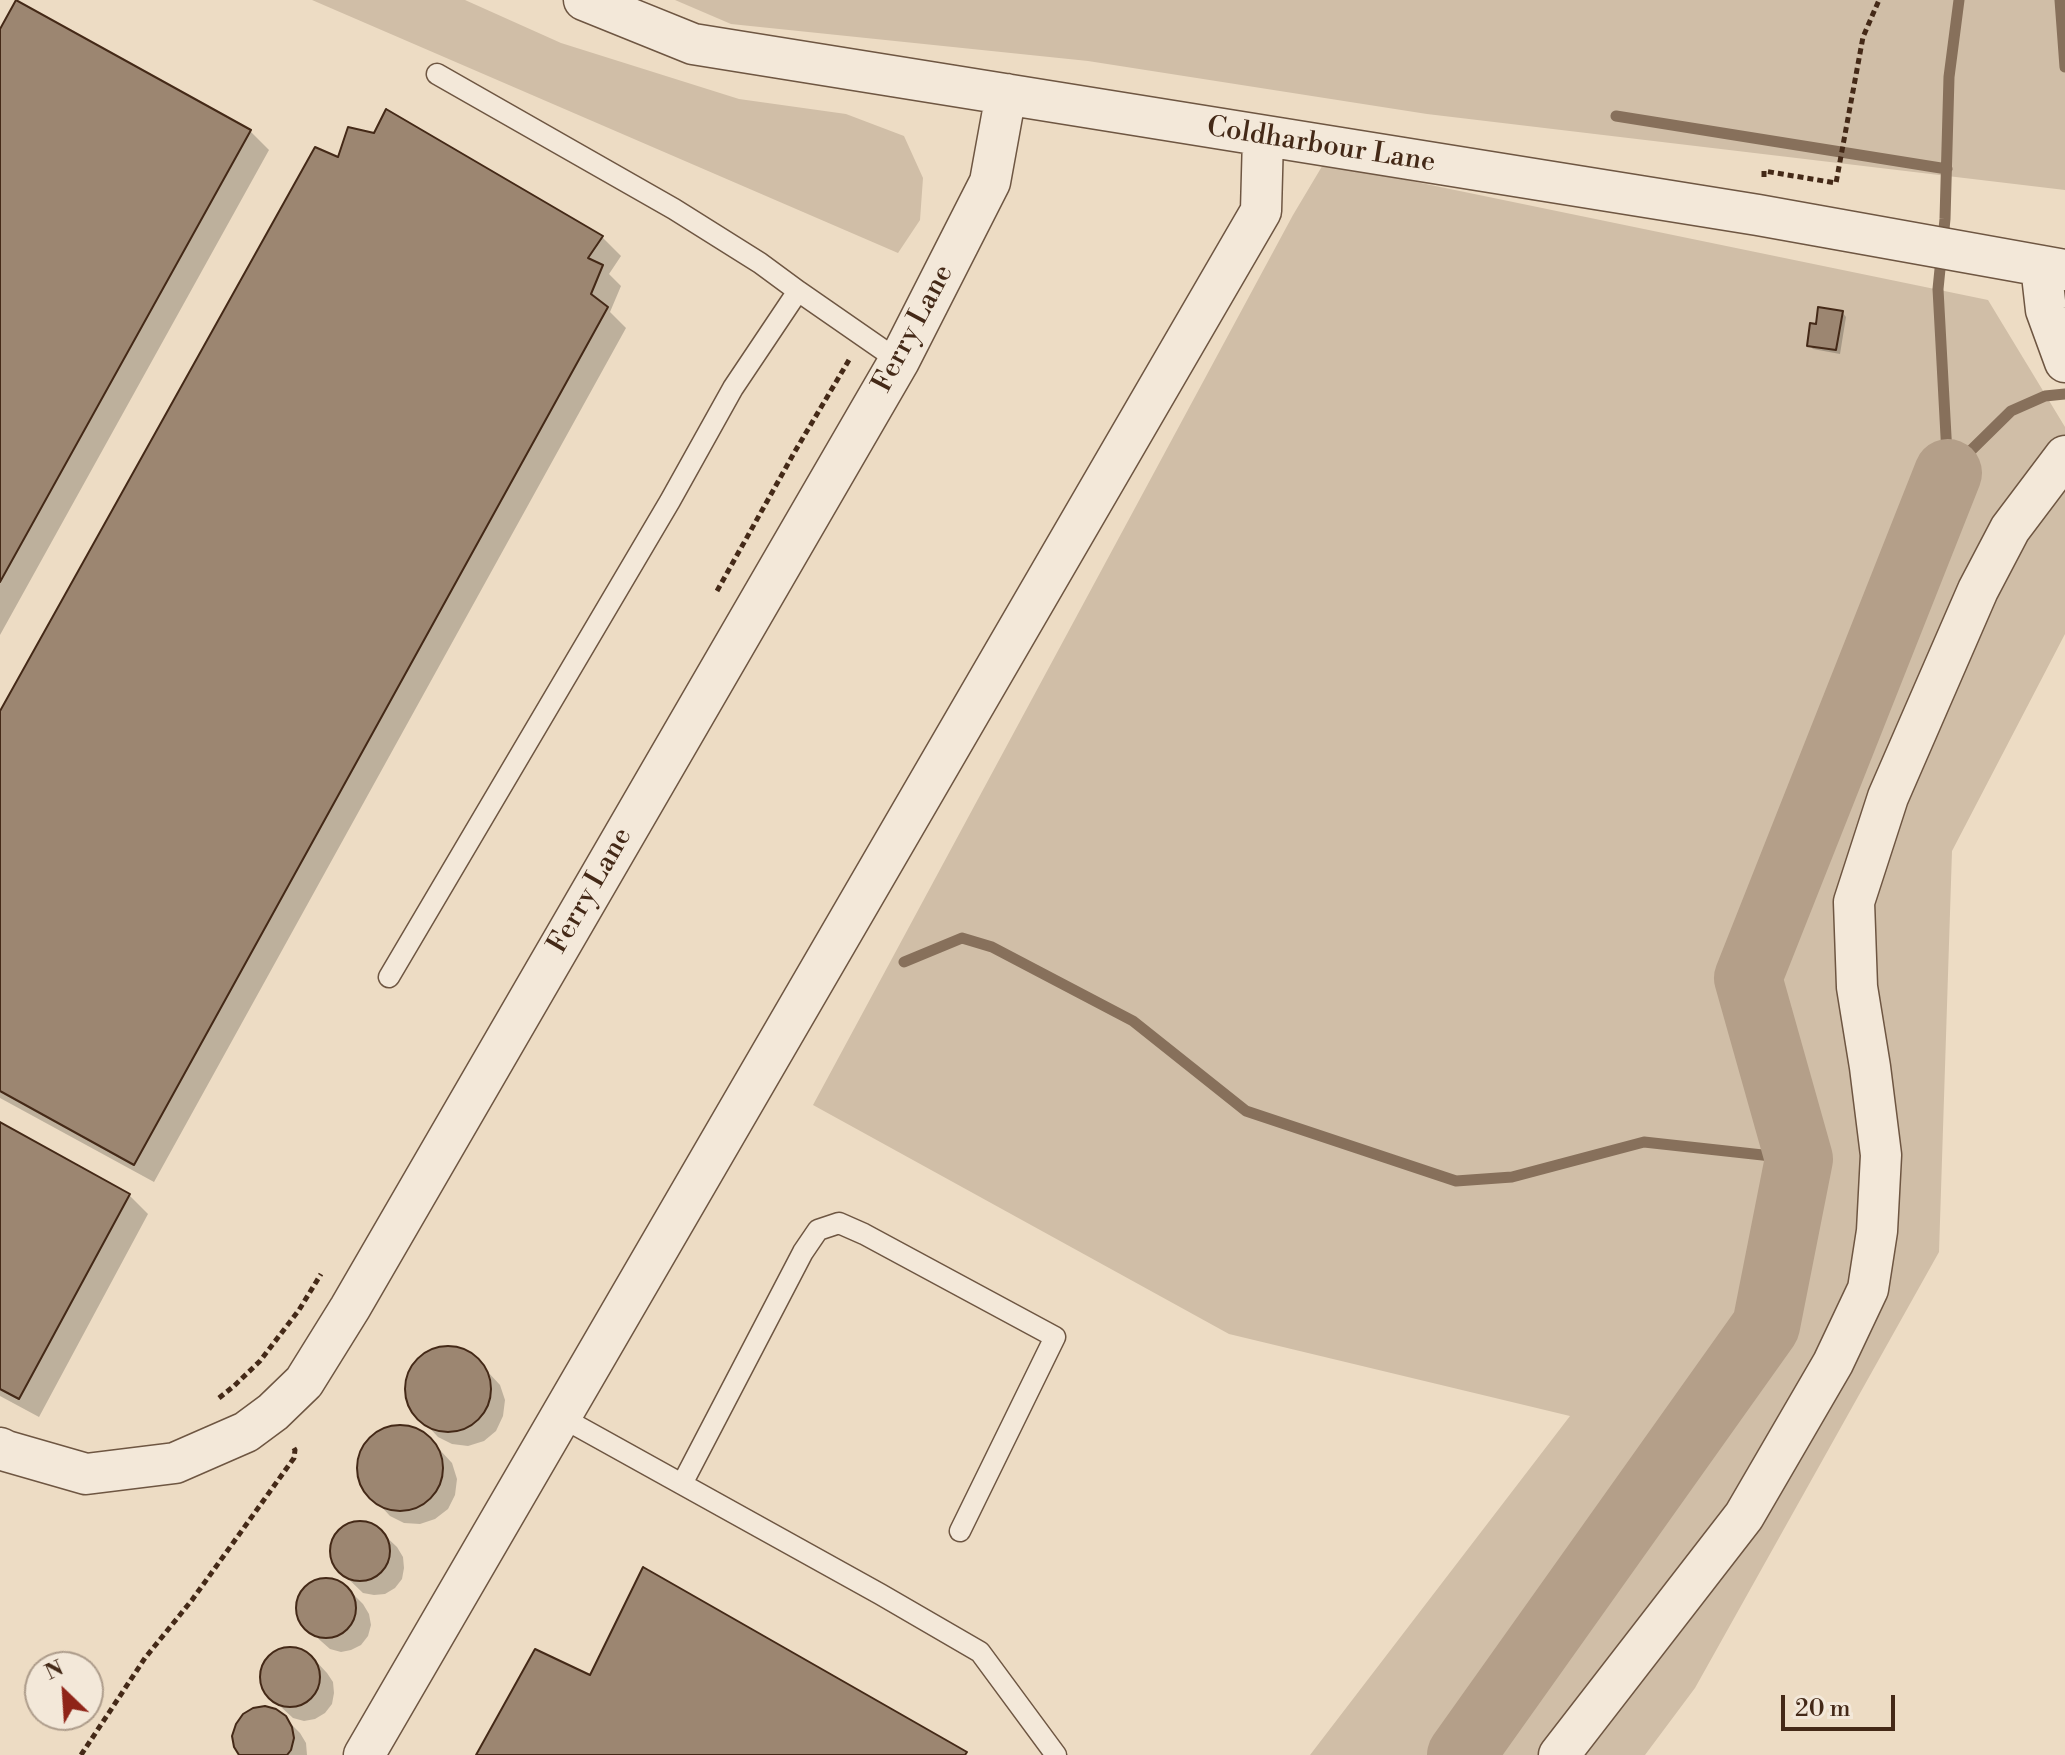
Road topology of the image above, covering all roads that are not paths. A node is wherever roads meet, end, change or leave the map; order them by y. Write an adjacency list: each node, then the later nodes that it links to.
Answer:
1 (584, 0): 3 (street, Coldharbour Lane)
2 (437, 74): 6 (lane)
3 (1006, 94): 4 (street, Coldharbour Lane); 8 (street, Ferry Lane)
4 (1263, 137): 5 (street, Coldharbour Lane); 11 (street)
5 (2053, 268): 7 (street)
6 (798, 291): 8 (lane); 10 (lane)
7 (2059, 347)
8 (899, 361): 12 (street, Ferry Lane)
9 (2065, 456): 17 (street)
10 (389, 977)
11 (561, 1417): 13 (lane); 15 (street)
12 (0, 1448)
13 (682, 1484): 14 (lane); 16 (lane)
14 (960, 1531)
15 (364, 1755)
16 (1056, 1755)
17 (1559, 1755)

